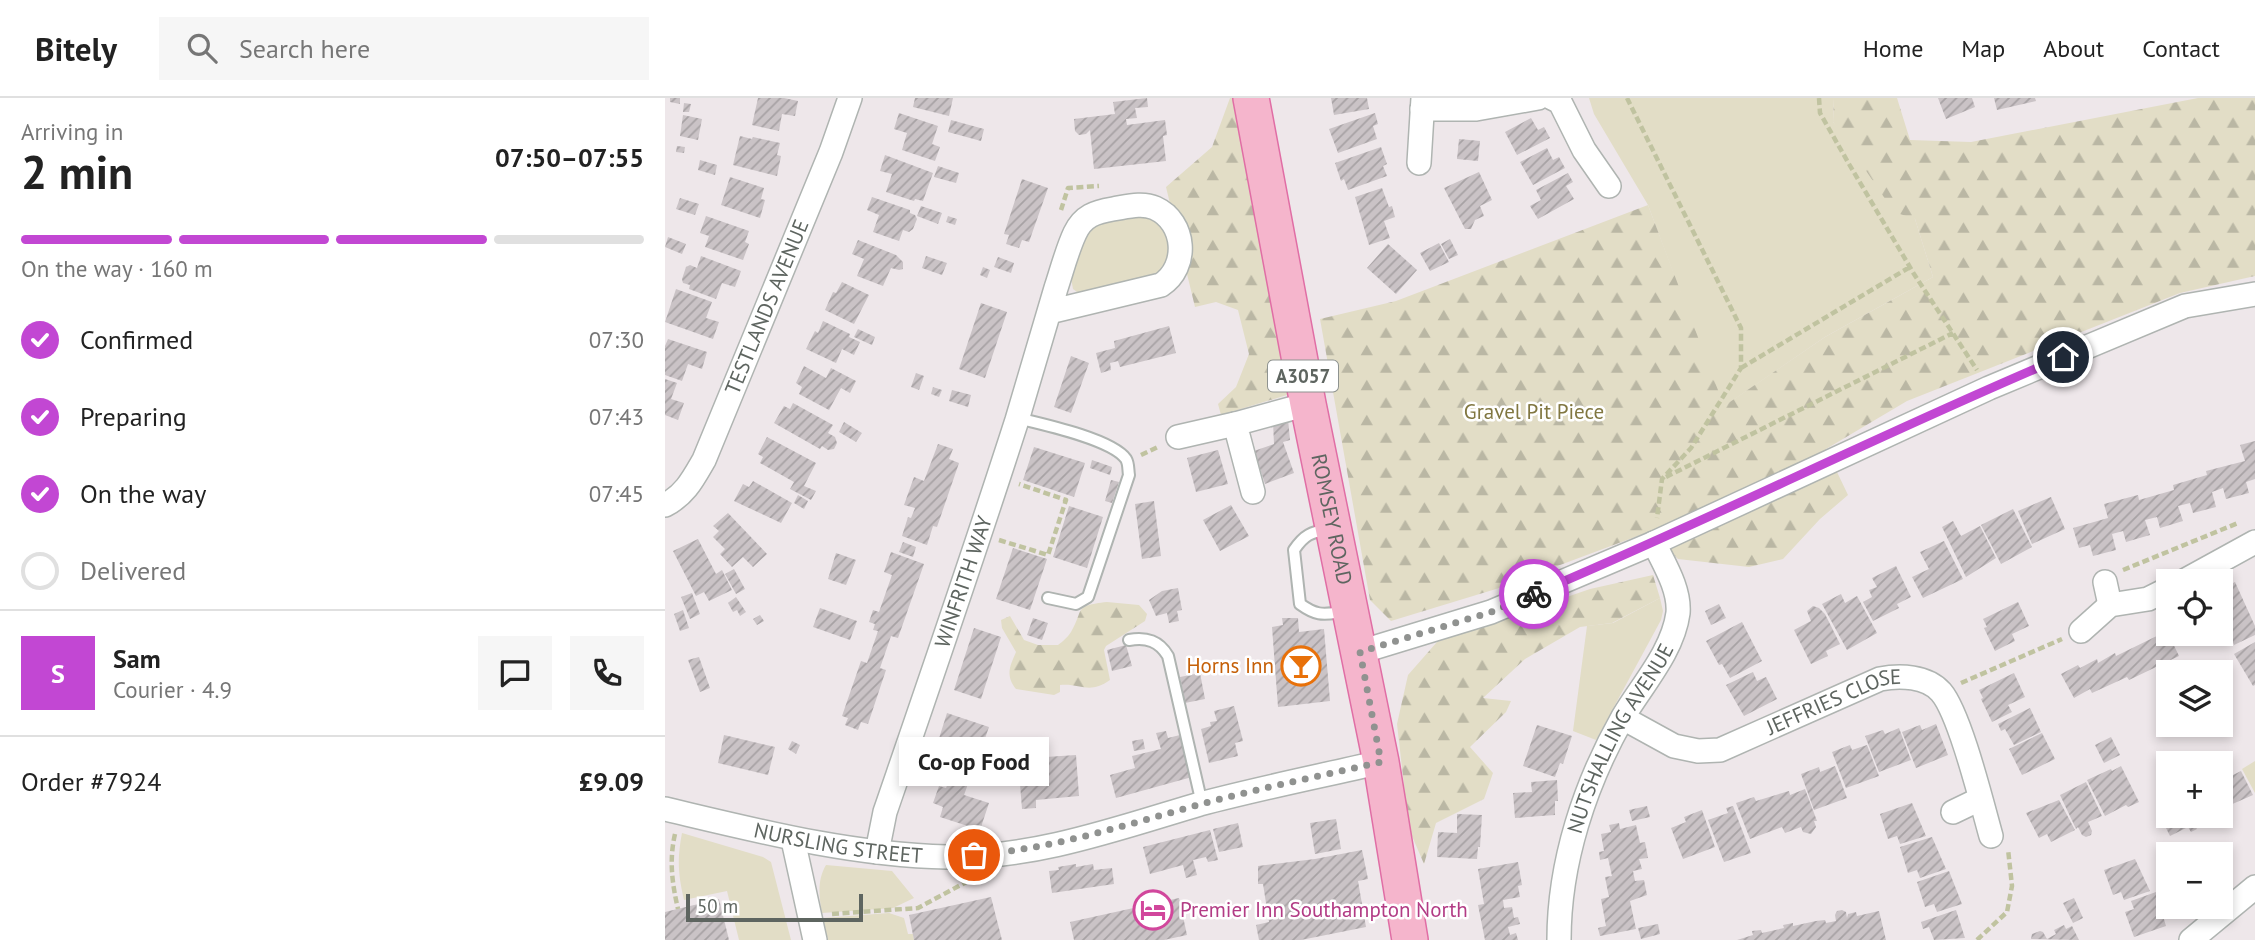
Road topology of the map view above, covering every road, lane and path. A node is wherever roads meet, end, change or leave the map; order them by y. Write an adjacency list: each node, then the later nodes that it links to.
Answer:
1 (850, 98): 24 (street, TESTLANDS AVENUE)
2 (1251, 98): 16 (main road, ROMSEY ROAD / A3057)
3 (1538, 98): 7 (street)
4 (1552, 98): 9 (street)
5 (1627, 98): 14 (path)
6 (1819, 98): 10 (path)
7 (1423, 103): 8 (street)
8 (1419, 163)
9 (1609, 186)
10 (1910, 267): 13 (path); 14 (path)
11 (2255, 294): 15 (street)
12 (1049, 313): 12 (street, WINFRITH WAY); 17 (street, WINFRITH WAY)
13 (1953, 333): 15 (path); 22 (path)
14 (1741, 369): 22 (path)
15 (1989, 388): 29 (street)
16 (1308, 404): 18 (street); 26 (main road, ROMSEY ROAD / A3057)
17 (1017, 418): 20 (lane); 21 (street, WINFRITH WAY)
18 (1235, 424): 19 (street); 23 (street)
19 (1178, 438): 20 (path)
20 (1128, 461): 33 (lane)
21 (998, 477): 27 (street, WINFRITH WAY); 27 (path)
22 (1662, 479): 29 (path)
23 (1253, 492)
24 (665, 505)
25 (2243, 522): 31 (path)
26 (1334, 528): 35 (main road, ROMSEY ROAD / A3057); 35 (lane)
27 (980, 534): 48 (street, WINFRITH WAY)
28 (2255, 542): 30 (street)
29 (1654, 543): 38 (street); 40 (street, NUTSHALLING AVENUE)
30 (2206, 569)
31 (2105, 582): 34 (street)
32 (2156, 594): 34 (street)
33 (1048, 598)
34 (2109, 606): 36 (street)
35 (1351, 611): 38 (main road, ROMSEY ROAD / A3057)
36 (2081, 631): 39 (path)
37 (1129, 640): 43 (lane)
38 (1360, 652): 41 (main road, ROMSEY ROAD / A3057)
39 (1941, 692): 40 (street, JEFFRIES CLOSE); 42 (street)
40 (1623, 718): 55 (street, NUTSHALLING AVENUE)
41 (1381, 762): 43 (street, NURSLING STREET); 54 (main road, ROMSEY ROAD / A3057)
42 (1980, 799): 45 (street); 46 (street)
43 (1202, 804): 48 (street, NURSLING STREET)
44 (673, 811): 47 (street, NURSLING STREET); 51 (path)
45 (1953, 812)
46 (1991, 836): 56 (path)
47 (793, 840): 48 (street, NURSLING STREET); 53 (street)
48 (877, 852)
49 (973, 879): 52 (path)
50 (2255, 887): 57 (street)
51 (678, 909)
52 (822, 915)
53 (815, 940)
54 (1410, 940)
55 (1559, 940)
56 (1977, 940)
57 (2191, 940)

